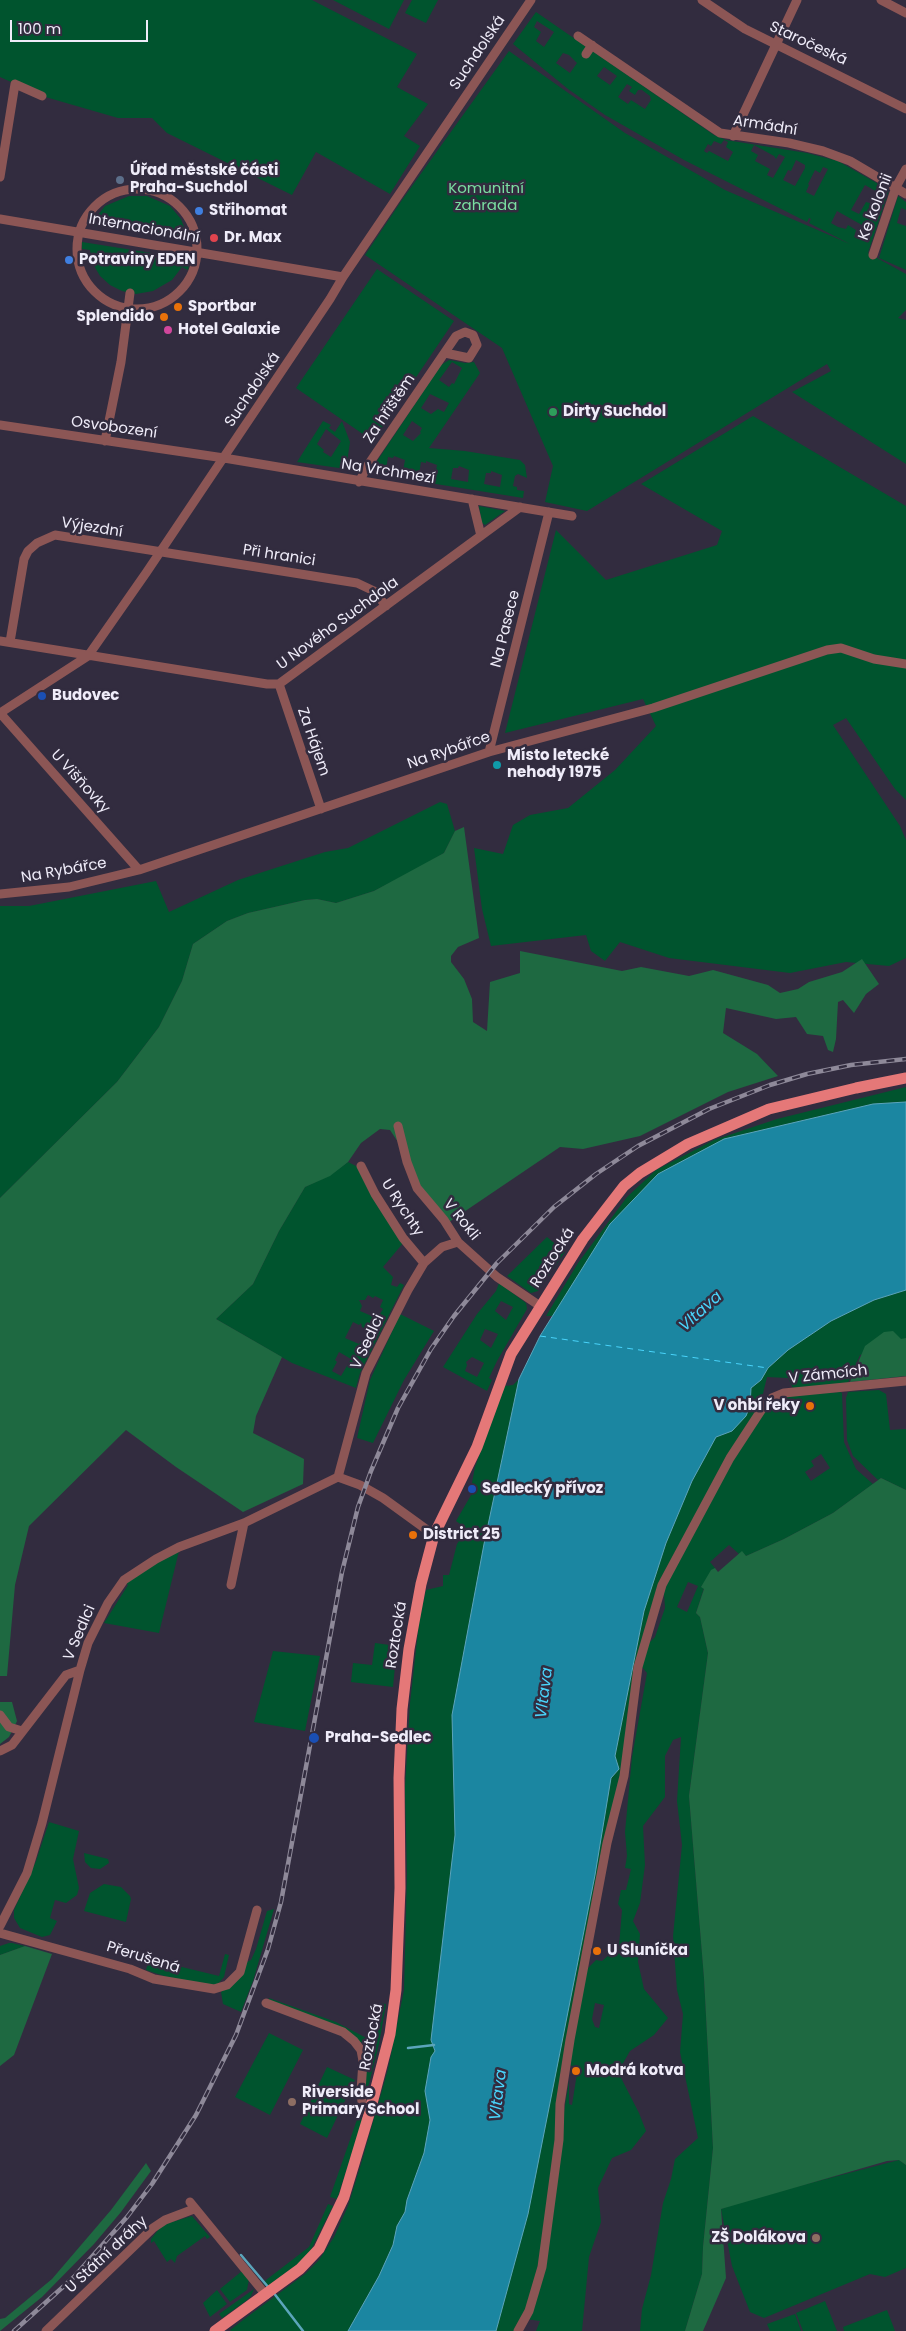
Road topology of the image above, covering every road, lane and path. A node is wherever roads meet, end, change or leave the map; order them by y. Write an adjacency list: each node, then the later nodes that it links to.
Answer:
1 (531, 0): 21 (street, Suchdolská)
2 (702, 0): 8 (street, Staročeská)
3 (797, 0): 8 (street)
4 (881, 0): 5 (street)
5 (906, 13)
6 (578, 36): 7 (street, Armádní)
7 (592, 45): 9 (street); 12 (street, Armádní)
8 (776, 45): 11 (street, Staročeská); 12 (street)
9 (586, 54)
10 (42, 96): 14 (street)
11 (906, 108)
12 (733, 136): 15 (street, Armádní)
13 (906, 169): 15 (street, Ke kolonii)
14 (0, 177)
15 (896, 187): 16 (street, Armádní); 20 (street, Ke kolonii)
16 (906, 194)
17 (0, 219): 18 (street, Internacionální)
18 (79, 231): 19 (street, Internacionální); 19 (street); 23 (street)
19 (197, 252): 21 (street, Internacionální); 23 (street)
20 (872, 255)
21 (343, 277): 27 (street, Suchdolská)
22 (130, 293): 23 (street)
23 (128, 308): 26 (street)
24 (445, 353): 28 (street, Za hřištěm)
25 (0, 425): 26 (street, Osvobození)
26 (105, 441): 27 (street, Osvobození)
27 (224, 458): 28 (street, Na Vrchmezí); 34 (street, Suchdolská)
28 (360, 482): 29 (street, Na Vrchmezí)
29 (472, 499): 30 (street, Na Vrchmezí); 33 (street)
30 (520, 507): 31 (street, Na Vrchmezí); 33 (street, U Nového Suchdola)
31 (549, 512): 32 (street, Na Vrchmezí); 42 (street, Na Pasece)
32 (572, 516)
33 (481, 536): 35 (street, U Nového Suchdola)
34 (159, 553): 35 (street, Při hranici); 37 (street, Výjezdní); 38 (street, Suchdolská)
35 (386, 606): 40 (street, U Nového Suchdola)
36 (0, 641): 37 (street, U Nového Suchdola)
37 (10, 642): 38 (street, U Nového Suchdola)
38 (88, 656): 40 (street, U Nového Suchdola); 41 (street, Suchdolská)
39 (906, 664): 42 (street, Na Rybářce)
40 (278, 684): 43 (street, Za Hájem)
41 (0, 713): 44 (street, U Višňovky)
42 (489, 752): 43 (street, Na Rybářce)
43 (321, 809): 44 (street, Na Rybářce)
44 (139, 870): 45 (street, Na Rybářce)
45 (0, 894)
46 (906, 1078): 51 (main road, Roztocká)
47 (398, 1126): 49 (street, V Rokli)
48 (361, 1166): 50 (street, U Rychty)
49 (458, 1242): 50 (street, V Sedlci); 51 (street, V Rokli)
50 (424, 1263): 53 (street, V Sedlci)
51 (540, 1306): 55 (main road, Roztocká)
52 (906, 1381): 69 (street, V Zámcích)
53 (338, 1477): 54 (street, V Sedlci); 55 (street)
54 (244, 1523): 56 (street); 57 (street, V Sedlci)
55 (434, 1535): 65 (main road, Roztocká)
56 (231, 1584)
57 (80, 1670): 59 (street); 62 (street, V Sedlci)
58 (0, 1716): 59 (street)
59 (22, 1731): 60 (street)
60 (0, 1751)
61 (257, 1910): 63 (street, Přerušená)
62 (0, 1926)
63 (0, 1933)
64 (266, 2003): 65 (street)
65 (370, 2111): 66 (main road, Roztocká)
66 (266, 2295): 67 (street, U Státní dráhy); 68 (main road, Roztocká)
67 (46, 2331)
68 (214, 2331)
69 (518, 2331)

